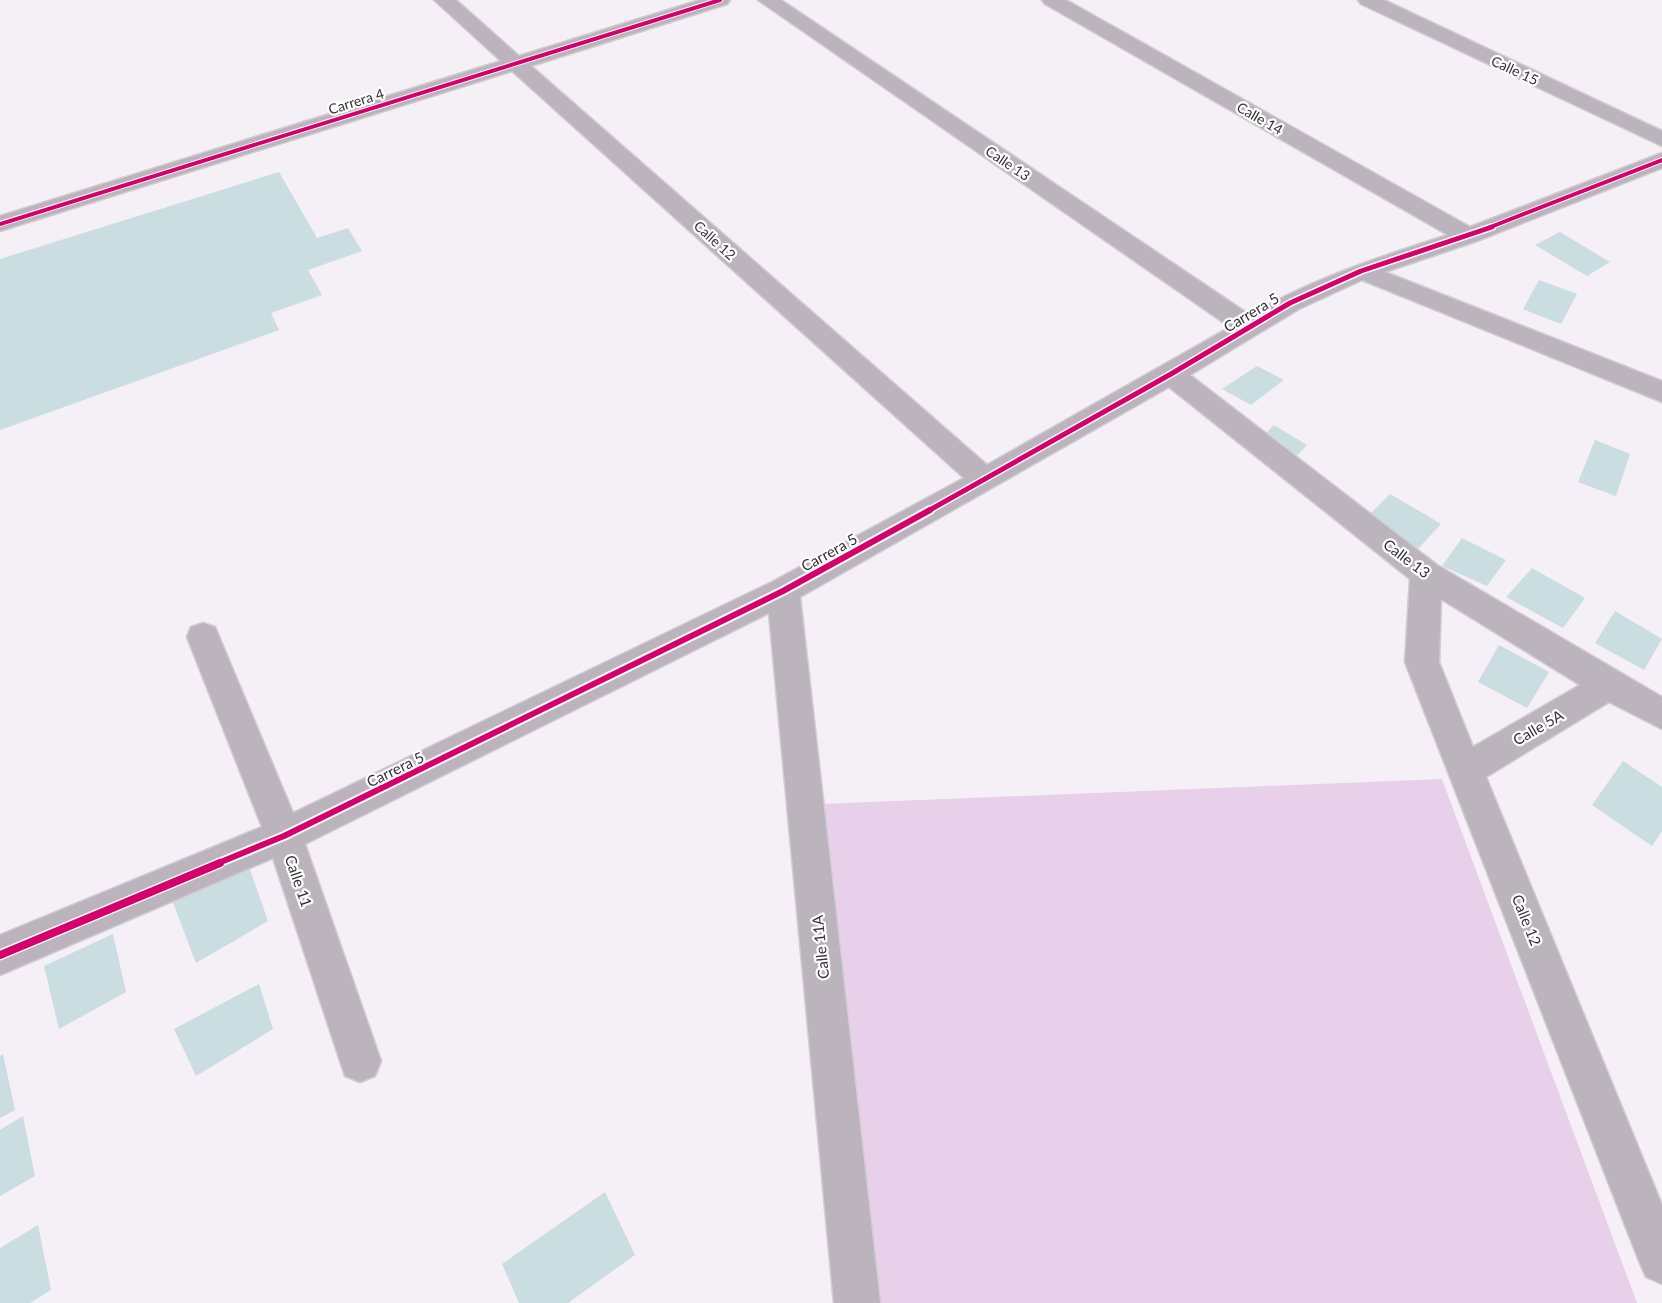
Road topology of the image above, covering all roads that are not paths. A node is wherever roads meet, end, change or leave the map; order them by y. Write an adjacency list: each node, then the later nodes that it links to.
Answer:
1 (444, 0): 6 (street, Calle 12)
2 (720, 0): 6 (street, Carrera 4)
3 (768, 0): 12 (street, Calle 13)
4 (1052, 0): 10 (street, Calle 14)
5 (1368, 0): 7 (street, Calle 15)
6 (517, 63): 9 (street, Carrera 4); 15 (street, Calle 12)
7 (1662, 139)
8 (1662, 160): 10 (street, Carrera 5)
9 (0, 224)
10 (1468, 236): 11 (street, Carrera 5)
11 (1361, 271): 12 (street, Carrera 5); 14 (street)
12 (1249, 327): 13 (street, Carrera 5)
13 (1171, 374): 15 (street, Carrera 5); 16 (street, Calle 13)
14 (1662, 392)
15 (985, 480): 17 (street, Carrera 5)
16 (1426, 574): 19 (street, Calle 13); 21 (street, Calle 12)
17 (783, 591): 22 (street, Carrera 5); 26 (street, Calle 11A)
18 (203, 637): 22 (street, Calle 11)
19 (1609, 685): 20 (street, Calle 13); 21 (street, Calle 5A)
20 (1662, 714)
21 (1467, 769): 25 (street, Calle 12)
22 (284, 836): 23 (street, Carrera 5); 24 (street, Calle 11)
23 (0, 955)
24 (360, 1061)
25 (1662, 1261)
26 (857, 1303)

